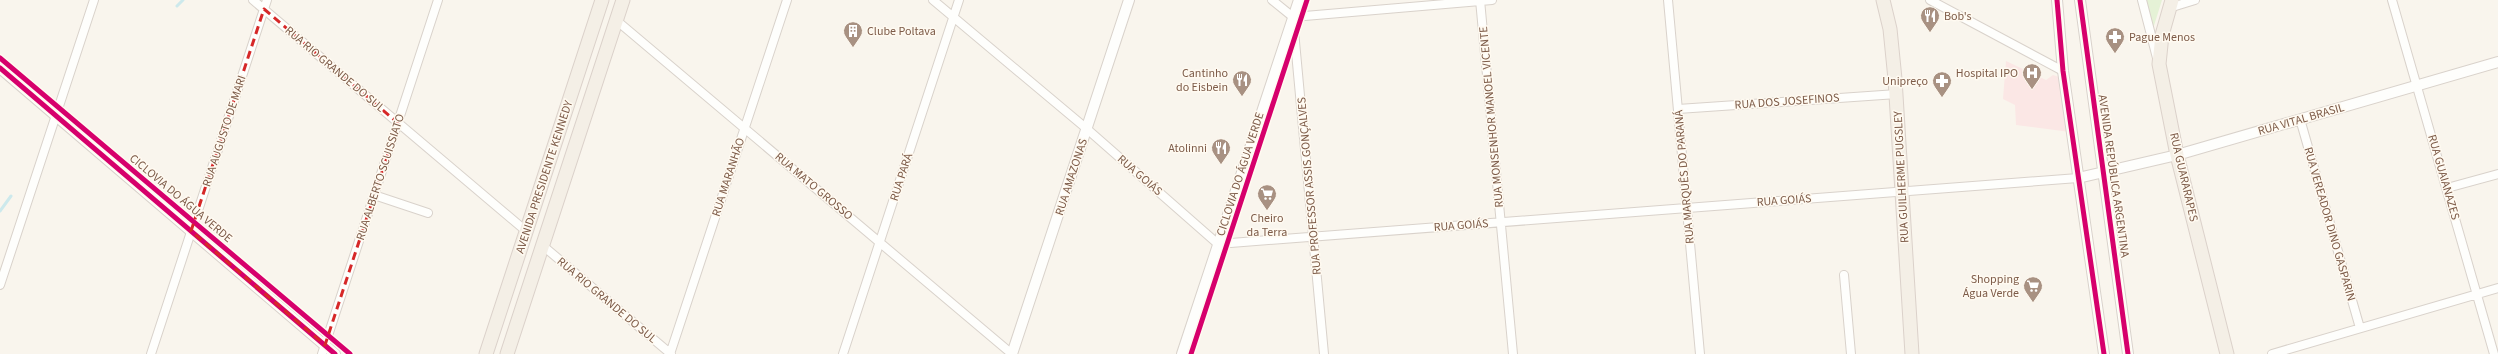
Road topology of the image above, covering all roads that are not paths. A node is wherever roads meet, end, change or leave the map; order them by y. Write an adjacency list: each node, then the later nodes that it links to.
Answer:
1 (94, 0): 35 (street)
2 (253, 0): 24 (street, RUA RIO GRANDE DO SUL)
3 (267, 0): 24 (street, RUA AUGUSTO DE MARI)
4 (438, 0): 37 (street, RUA ALBERTO SCUISSIATO)
5 (623, 0): 27 (main road, AVENIDA PRESIDENTE KENNEDY)
6 (787, 0): 38 (street, RUA MARANHÃO)
7 (933, 0): 25 (street, RUA GOIÁS)
8 (959, 0): 25 (street, RUA PARÁ)
9 (1129, 0): 39 (street, RUA AMAZONAS)
10 (1272, 0): 26 (street)
11 (1299, 0): 26 (street)
12 (1480, 0): 13 (street); 26 (street); 49 (street, RUA MONSENHOR MANOEL VICENTE)
13 (1492, 0)
14 (1668, 0): 34 (street, RUA MARQUÊS DO PARANÁ)
15 (1883, 0): 33 (main road, RUA GUILHERME PUGSLEY)
16 (1930, 0): 31 (street)
17 (2058, 0): 31 (street)
18 (2080, 0): 41 (street, AVENIDA REPÚBLICA ARGENTINA)
19 (2142, 0): 29 (street, RUA GUARARAPES)
20 (2195, 0): 23 (street)
21 (2392, 0): 32 (street, RUA GUAIANAZES)
22 (599, 2): 51 (main road, AVENIDA PRESIDENTE KENNEDY)
23 (2171, 4): 29 (main road)
24 (264, 10): 37 (street, RUA RIO GRANDE DO SUL); 50 (street, RUA AUGUSTO DE MARI)
25 (954, 17): 39 (street, RUA GOIÁS); 53 (street, RUA PARÁ)
26 (1293, 17): 52 (street, RUA PROFESSOR ASSIS GONÇALVES); 54 (street)
27 (616, 20): 38 (street, RUA MATO GROSSO); 55 (main road, AVENIDA PRESIDENTE KENNEDY)
28 (2498, 62): 32 (street, RUA VITAL BRASIL)
29 (2159, 64): 40 (main road, RUA GUARARAPES)
30 (0, 68): 35 (street)
31 (2063, 71): 43 (street)
32 (2417, 85): 36 (street, RUA VITAL BRASIL); 44 (street, RUA GUAIANAZES)
33 (1896, 94): 34 (street, RUA DOS JOSEFINOS); 45 (main road, RUA GUILHERME PUGSLEY)
34 (1678, 109): 47 (street, RUA MARQUÊS DO PARANÁ)
35 (56, 116): 50 (street); 57 (street)
36 (2300, 119): 40 (street, RUA VITAL BRASIL); 60 (street, RUA VEREADOR DINO GASPARIN)
37 (398, 123): 46 (street, RUA ALBERTO SCUISSIATO); 51 (street, RUA RIO GRANDE DO SUL)
38 (745, 127): 53 (street, RUA MATO GROSSO); 66 (street, RUA MARANHÃO)
39 (1086, 128): 54 (street, RUA GOIÁS); 68 (street, RUA AMAZONAS)
40 (2177, 155): 41 (street, RUA VITAL BRASIL); 77 (main road, RUA GUARARAPES)
41 (2104, 172): 43 (street, RUA VITAL BRASIL); 76 (street, AVENIDA REPÚBLICA ARGENTINA)
42 (2498, 174): 44 (street)
43 (2078, 178): 45 (street, RUA GOIÁS); 75 (street)
44 (2447, 188): 59 (street, RUA GUAIANAZES)
45 (1902, 192): 47 (street, RUA GOIÁS); 74 (main road, RUA GUILHERME PUGSLEY)
46 (374, 196): 48 (street); 61 (street, RUA ALBERTO SCUISSIATO)
47 (1687, 208): 49 (street, RUA GOIÁS); 72 (street, RUA MARQUÊS DO PARANÁ)
48 (428, 213)
49 (1501, 222): 52 (street, RUA GOIÁS); 71 (street, RUA MONSENHOR MANOEL VICENTE)
50 (191, 231): 61 (street); 62 (street, RUA AUGUSTO DE MARI)
51 (526, 232): 64 (main road, AVENIDA PRESIDENTE KENNEDY)
52 (1313, 236): 54 (street, RUA GOIÁS); 70 (street, RUA PROFESSOR ASSIS GONÇALVES)
53 (880, 242): 67 (street, RUA PARÁ); 68 (street, RUA MATO GROSSO)
54 (1218, 244): 69 (street)
55 (542, 245): 65 (main road, AVENIDA PRESIDENTE KENNEDY); 66 (street, RUA RIO GRANDE DO SUL)
56 (1844, 275): 73 (street)
57 (0, 285)
58 (2498, 288): 59 (street)
59 (2477, 295): 60 (street); 79 (street, RUA GUAIANAZES)
60 (2360, 328): 78 (street)
61 (324, 350): 63 (street)
62 (150, 354)
63 (336, 354)
64 (486, 354)
65 (507, 354)
66 (670, 354)
67 (843, 354)
68 (1012, 354)
69 (1182, 354)
70 (1324, 354)
71 (1513, 354)
72 (1700, 354)
73 (1851, 354)
74 (1912, 354)
75 (2104, 354)
76 (2128, 354)
77 (2227, 354)
78 (2272, 354)
79 (2494, 354)

